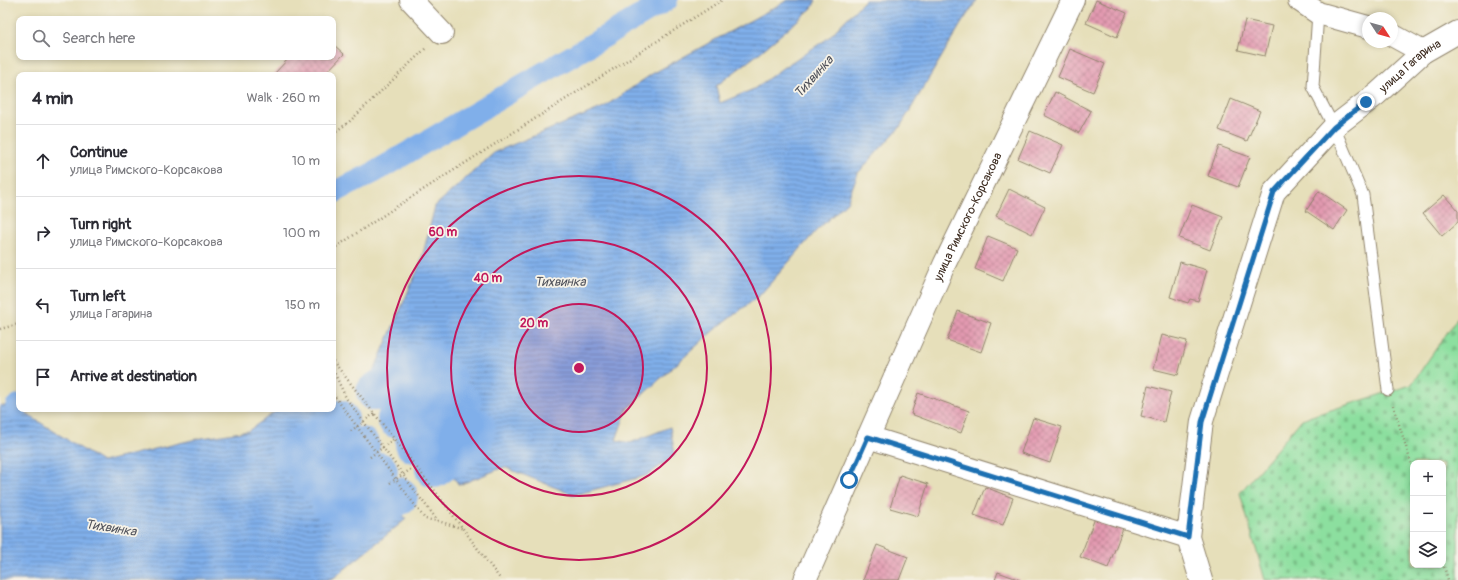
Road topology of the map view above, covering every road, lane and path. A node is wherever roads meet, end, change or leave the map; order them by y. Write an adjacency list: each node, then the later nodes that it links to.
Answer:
1 (411, 0): 8 (street)
2 (722, 0): 14 (path)
3 (1073, 0): 25 (street, улица Римского-Корсакова)
4 (1299, 0): 5 (street)
5 (1318, 13): 6 (street); 12 (lane)
6 (1362, 25)
7 (1458, 32): 10 (street, улица Гагарина)
8 (442, 33)
9 (1398, 39): 10 (street)
10 (1423, 52): 12 (street, улица Гагарина)
11 (419, 55): 13 (path)
12 (1334, 127): 19 (lane); 37 (street, улица Гагарина)
13 (336, 131)
14 (336, 247)
15 (16, 325): 16 (path)
16 (0, 329)
17 (336, 365): 21 (path)
18 (336, 376): 22 (path)
19 (1388, 390): 30 (path)
20 (336, 398): 23 (path)
21 (375, 413): 22 (path); 26 (path)
22 (363, 422): 23 (path); 27 (path)
23 (356, 427): 24 (path); 28 (path)
24 (351, 431)
25 (868, 437): 37 (street); 40 (street, улица Римского-Корсакова)
26 (394, 438): 27 (path); 31 (path)
27 (382, 448): 28 (path); 32 (path)
28 (376, 453): 29 (path); 33 (path)
29 (370, 457)
30 (1410, 460)
31 (416, 466): 32 (path); 36 (path)
32 (402, 475): 33 (path); 35 (path)
33 (395, 480): 34 (path); 35 (path)
34 (390, 483)
35 (438, 521): 36 (path)
36 (464, 529): 39 (path)
37 (1188, 537): 41 (street, улица Гагарина)
38 (1444, 568): 42 (path)
39 (501, 580)
40 (805, 580)
41 (1201, 580)
42 (1448, 580)

